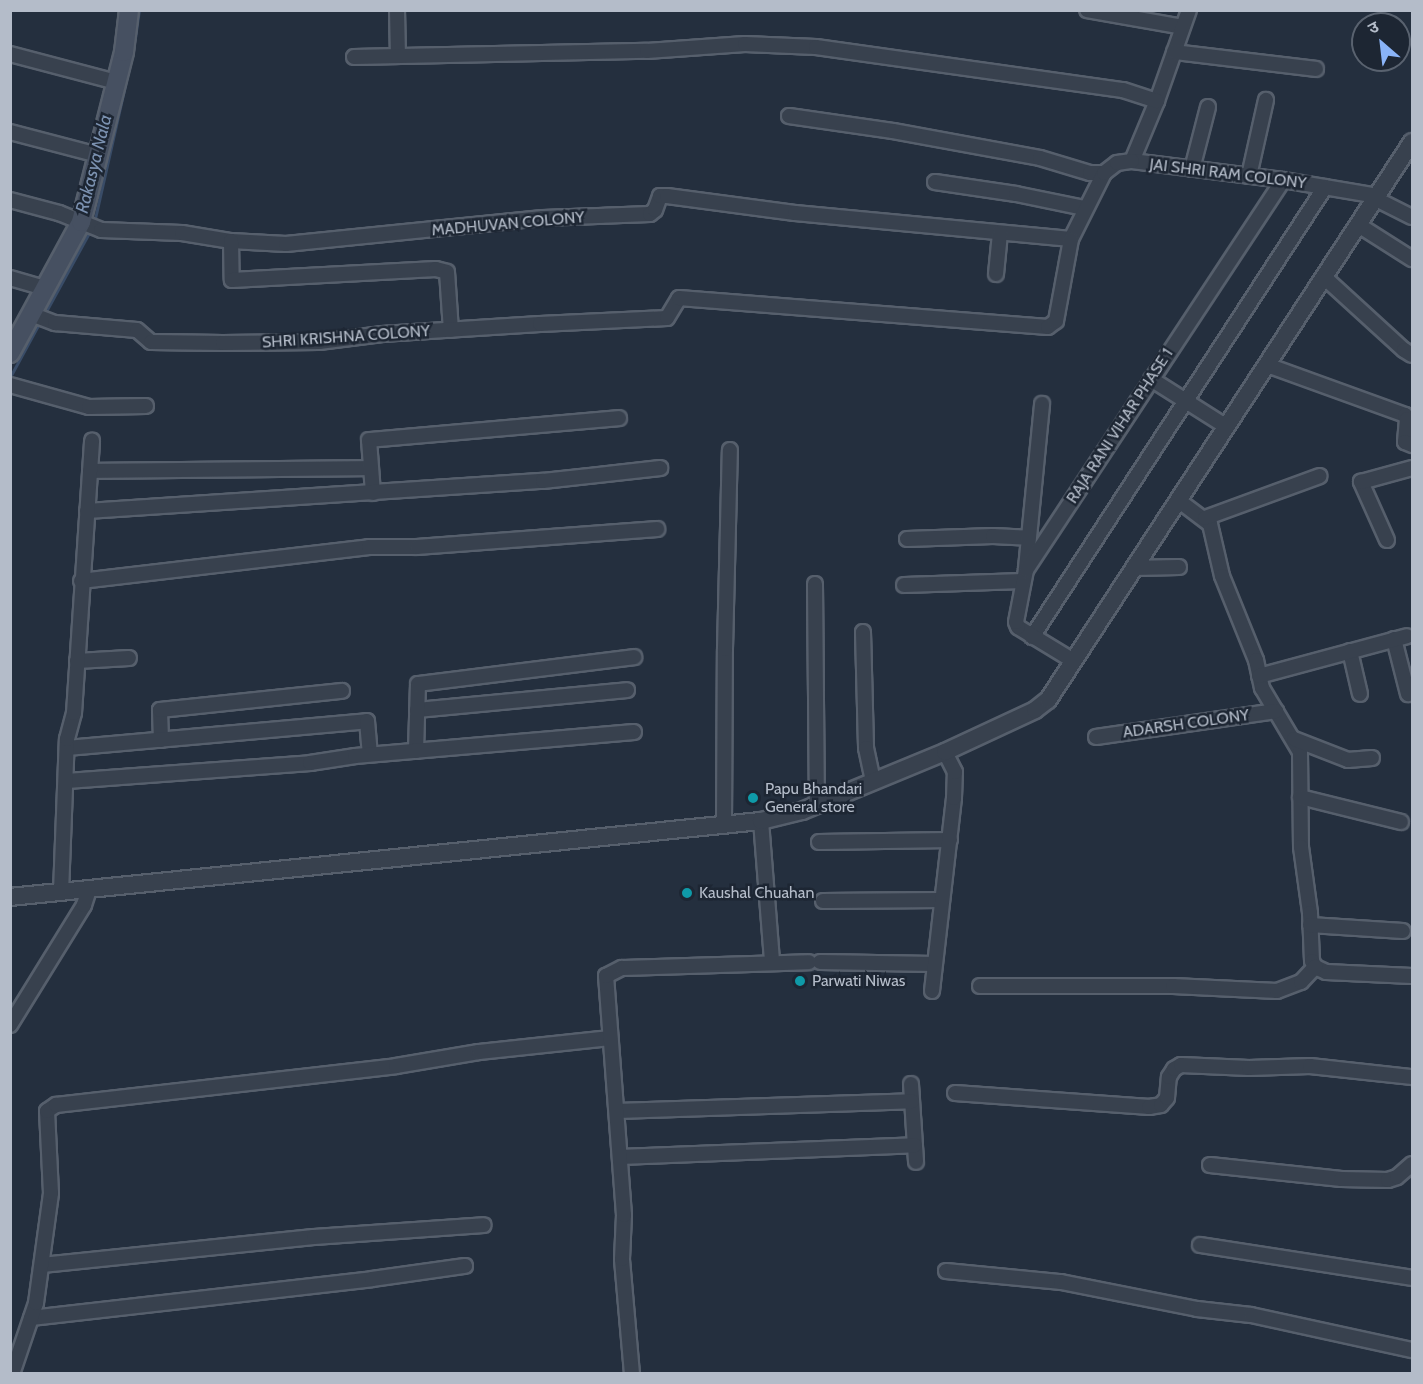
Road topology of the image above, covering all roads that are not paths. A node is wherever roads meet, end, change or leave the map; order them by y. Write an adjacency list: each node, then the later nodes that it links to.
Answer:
1 (129, 10): 11 (main road)
2 (397, 10): 8 (street)
3 (1087, 10): 5 (street)
4 (1189, 10): 5 (street, JAI SHRI RAM COLONY)
5 (1183, 27): 6 (street, JAI SHRI RAM COLONY)
6 (1174, 52): 10 (street); 12 (street, JAI SHRI RAM COLONY)
7 (10, 54): 11 (street)
8 (398, 56): 9 (street); 12 (street)
9 (354, 57)
10 (1316, 69)
11 (116, 82): 18 (main road)
12 (1157, 100): 19 (street, JAI SHRI RAM COLONY)
13 (1266, 100): 22 (street)
14 (1208, 107): 20 (street)
15 (789, 116): 21 (street)
16 (10, 132): 18 (street)
17 (1410, 152): 26 (street)
18 (98, 155): 30 (main road)
19 (1132, 161): 20 (street, JAI SHRI RAM COLONY); 21 (street)
20 (1192, 169): 22 (street, JAI SHRI RAM COLONY)
21 (1104, 173): 28 (street)
22 (1248, 176): 23 (street, JAI SHRI RAM COLONY)
23 (1283, 180): 25 (street, JAI SHRI RAM COLONY); 45 (street, RAJA RANI VIHAR PHASE 1)
24 (935, 182): 28 (street)
25 (1325, 187): 26 (street, JAI SHRI RAM COLONY); 47 (street)
26 (1377, 197): 29 (street, JAI SHRI RAM COLONY); 31 (street)
27 (10, 200): 30 (street, MADHUVAN COLONY)
28 (1084, 208): 33 (street)
29 (1413, 217)
30 (90, 225): 34 (street, MADHUVAN COLONY); 39 (main road)
31 (1360, 226): 35 (street); 37 (street)
32 (1000, 233): 33 (street, MADHUVAN COLONY); 34 (street, MADHUVAN COLONY); 36 (street)
33 (1071, 239): 41 (street, SHRI KRISHNA COLONY)
34 (231, 241): 41 (street)
35 (1413, 259)
36 (996, 274)
37 (1324, 277): 43 (street); 44 (street)
38 (10, 278): 39 (street)
39 (45, 288): 40 (main road)
40 (39, 317): 41 (street, SHRI KRISHNA COLONY); 42 (main road)
41 (451, 330)
42 (13, 342)
43 (1413, 355)
44 (1267, 365): 51 (street); 53 (street)
45 (1151, 379): 47 (street); 70 (street, RAJA RANI VIHAR PHASE 1)
46 (11, 385): 49 (street)
47 (1184, 400): 51 (street); 75 (street)
48 (1042, 404): 65 (street)
49 (146, 406)
50 (619, 418): 55 (street)
51 (1227, 427): 61 (street)
52 (92, 441): 58 (street)
53 (1413, 445)
54 (730, 450): 103 (street)
55 (370, 468): 58 (street); 60 (street)
56 (660, 468): 60 (street)
57 (1413, 468): 67 (street)
58 (90, 471): 62 (street)
59 (1320, 476): 63 (street)
60 (373, 493): 62 (street)
61 (1178, 500): 63 (street); 69 (street)
62 (87, 511): 71 (street)
63 (1205, 518): 81 (street)
64 (657, 529): 71 (street)
65 (1028, 538): 66 (street); 70 (street)
66 (907, 539)
67 (1387, 540)
68 (1179, 567): 69 (street)
69 (1133, 568): 79 (street)
70 (1024, 576): 73 (street); 75 (street, RAJA RANI VIHAR PHASE 1)
71 (81, 581): 80 (street)
72 (814, 585): 100 (street)
73 (904, 585)
74 (863, 632): 98 (street)
75 (1032, 637): 79 (street, RAJA RANI VIHAR PHASE 1)
76 (1350, 651): 81 (street); 84 (street); 85 (street)
77 (634, 657): 86 (street)
78 (129, 658): 80 (street)
79 (1072, 660): 95 (street)
80 (77, 661): 92 (street)
81 (1258, 676): 87 (street)
82 (342, 690): 90 (street)
83 (627, 690): 86 (street)
84 (1360, 694)
85 (1408, 694)
86 (417, 710): 93 (street)
87 (1276, 711): 89 (street, ADARSH COLONY); 91 (street)
88 (634, 732): 93 (street)
89 (1096, 737)
90 (161, 740): 92 (street); 94 (street)
91 (1294, 740): 96 (street); 99 (street)
92 (67, 748): 97 (street)
93 (416, 751): 94 (street)
94 (370, 754): 97 (street)
95 (948, 757): 98 (street); 104 (street)
96 (1372, 758)
97 (67, 782): 107 (street)
98 (873, 782): 100 (street)
99 (1300, 797): 102 (street); 111 (street)
100 (818, 805): 101 (street)
101 (761, 821): 103 (street); 113 (street)
102 (1401, 822)
103 (724, 824): 106 (street)
104 (950, 840): 105 (street); 109 (street)
105 (819, 842)
106 (89, 890): 107 (street); 119 (street)
107 (61, 892): 108 (street)
108 (10, 897)
109 (941, 900): 110 (street); 114 (street)
110 (823, 901)
111 (1310, 925): 112 (street); 115 (street)
112 (1403, 931)
113 (772, 962): 114 (street); 120 (street)
114 (934, 964): 118 (street)
115 (1315, 968): 116 (street); 117 (street)
116 (1413, 976)
117 (980, 986)
118 (932, 991)
119 (10, 1025)
120 (610, 1038): 125 (street); 133 (street)
121 (1413, 1077): 123 (street)
122 (911, 1084): 124 (street)
123 (956, 1093)
124 (912, 1101): 125 (street); 126 (street)
125 (617, 1111): 127 (street)
126 (915, 1145): 127 (street); 128 (street)
127 (620, 1157): 140 (street)
128 (916, 1162)
129 (1413, 1164): 130 (street)
130 (1210, 1165)
131 (484, 1225): 133 (street)
132 (1200, 1245): 136 (street)
133 (42, 1265): 137 (street)
134 (465, 1266): 137 (street)
135 (946, 1271): 138 (street)
136 (1413, 1278)
137 (31, 1318): 139 (street)
138 (1413, 1350)
139 (12, 1374)
140 (632, 1374)

